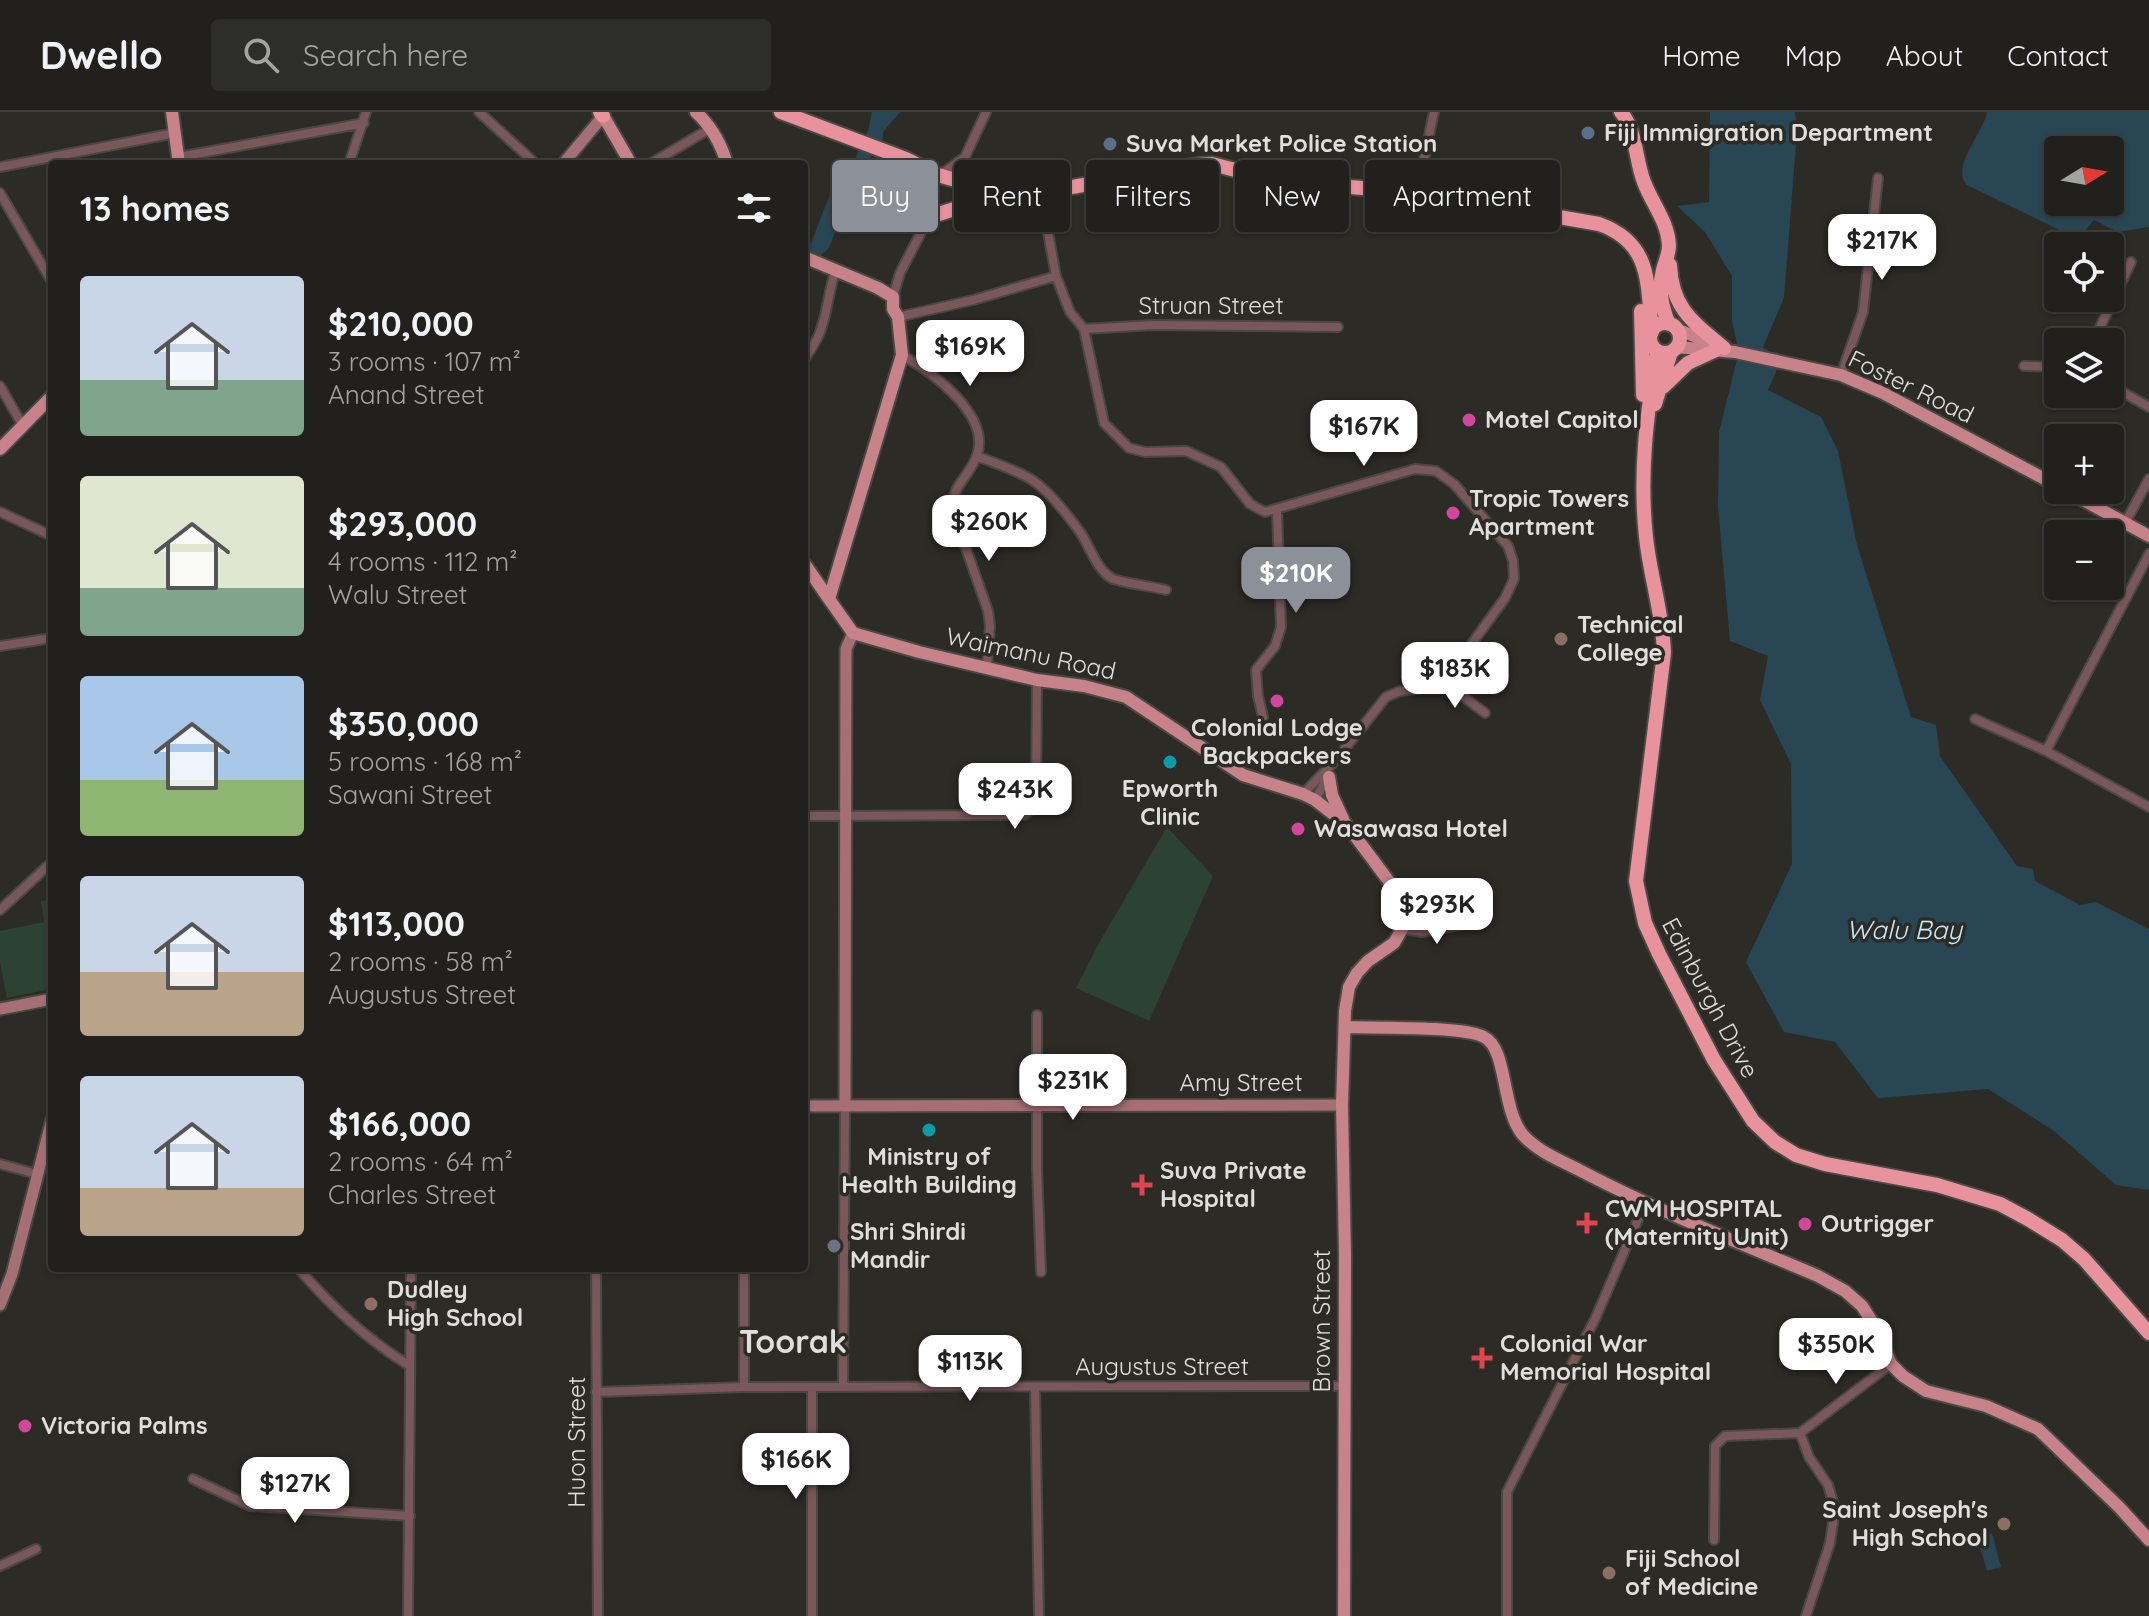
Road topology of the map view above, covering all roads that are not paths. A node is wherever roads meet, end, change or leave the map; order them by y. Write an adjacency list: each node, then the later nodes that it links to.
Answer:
1 (172, 112): 12 (main road)
2 (366, 112): 10 (street)
3 (479, 112): 16 (street)
4 (696, 112): 11 (main road)
5 (781, 112): 21 (highway)
6 (986, 112): 13 (street)
7 (1434, 112): 23 (street)
8 (1621, 112): 34 (highway)
9 (601, 113): 17 (main road); 18 (main road)
10 (364, 123): 14 (street); 15 (street)
11 (711, 128): 19 (street); 20 (main road)
12 (175, 133): 14 (main road); 24 (street)
13 (965, 157): 22 (street); 25 (street)
14 (179, 160)
15 (350, 160)
16 (532, 160)
17 (566, 160)
18 (629, 160)
19 (657, 160)
20 (726, 160)
21 (908, 160)
22 (966, 160)
23 (1424, 160)
24 (0, 167)
25 (938, 175): 27 (highway)
26 (1878, 178): 54 (street)
27 (954, 180)
28 (1070, 188): 29 (highway)
29 (1365, 188)
30 (0, 193): 39 (street)
31 (1560, 217): 36 (highway)
32 (921, 232): 41 (street)
33 (1048, 232): 40 (street)
34 (1669, 249): 43 (highway); 49 (highway)
35 (808, 259): 38 (main road)
36 (1642, 259): 47 (highway); 61 (highway)
37 (2131, 262): 45 (street)
38 (831, 268): 41 (main road); 50 (street)
39 (48, 275)
40 (1056, 276): 42 (street); 46 (street)
41 (893, 297): 42 (main road)
42 (898, 317): 51 (main road)
43 (1672, 326): 47 (highway); 48 (highway); 49 (main road, Foster Road)
44 (1338, 327): 46 (street, Struan Street)
45 (2100, 328)
46 (1084, 329): 67 (street)
47 (1652, 332): 48 (highway)
48 (1668, 350): 49 (main road, Foster Road); 56 (highway, Edinburgh Drive); 61 (highway, Edinburgh Drive)
49 (1725, 350): 54 (main road, Foster Road); 56 (highway)
50 (808, 354)
51 (902, 355): 63 (street); 75 (main road)
52 (2024, 366): 53 (street)
53 (2044, 367)
54 (1841, 375): 64 (main road, Foster Road)
55 (0, 386): 60 (street)
56 (1659, 392): 61 (highway, Edinburgh Drive)
57 (2124, 393): 59 (street)
58 (48, 400): 60 (main road)
59 (2149, 407)
60 (23, 426): 62 (main road)
61 (1644, 430): 115 (highway, Edinburgh Drive)
62 (0, 449)
63 (977, 456): 74 (street); 79 (street)
64 (2044, 479)
65 (2149, 479): 69 (street)
66 (2090, 504): 69 (main road)
67 (1277, 510): 81 (street); 83 (street)
68 (0, 512): 70 (street)
69 (2125, 523): 71 (main road)
70 (48, 534)
71 (2149, 536)
72 (2149, 554): 85 (street)
73 (808, 569): 75 (main road)
74 (1166, 590)
75 (829, 599): 76 (main road)
76 (853, 633): 79 (main road, Waimanu Road); 90 (main road)
77 (48, 639): 78 (street)
78 (0, 646)
79 (987, 667): 80 (main road, Waimanu Road)
80 (1037, 680): 88 (main road, Waimanu Road); 90 (street)
81 (1444, 682): 82 (street); 86 (street)
82 (1485, 713)
83 (1263, 717)
84 (1975, 719): 85 (street)
85 (2046, 751): 89 (street)
86 (1334, 762): 87 (street); 88 (street)
87 (1329, 777): 88 (street); 92 (main road)
88 (1309, 797): 92 (main road, Waimanu Road)
89 (2149, 807)
90 (845, 815): 91 (street); 104 (main road)
91 (808, 816)
92 (1346, 824): 96 (main road, Waimanu Road)
93 (48, 866): 94 (street)
94 (0, 910)
95 (1470, 923): 96 (street)
96 (1402, 929): 100 (main road)
97 (48, 1000): 98 (main road)
98 (0, 1009)
99 (1037, 1015): 101 (street)
100 (1345, 1027): 102 (main road, Brown Street); 108 (main road)
101 (1037, 1105): 102 (main road, Amy Street); 104 (main road, Amy Street); 113 (street)
102 (1342, 1105): 118 (main road, Brown Street)
103 (808, 1106): 104 (main road, Amy Street)
104 (845, 1106): 121 (street)
105 (48, 1134): 107 (main road)
106 (0, 1164): 107 (street)
107 (37, 1174): 114 (main road)
108 (1645, 1203): 116 (main road); 136 (street)
109 (302, 1272): 117 (street)
110 (411, 1272): 117 (street)
111 (596, 1272): 123 (street, Huon Street)
112 (744, 1272): 119 (street)
113 (1041, 1272)
114 (0, 1305)
115 (2149, 1333)
116 (1891, 1364): 124 (street); 128 (main road)
117 (410, 1366): 126 (street)
118 (1343, 1386): 122 (street, Augustus Street); 135 (main road, Brown Street)
119 (744, 1387): 120 (street, Augustus Street); 123 (street, Augustus Street)
120 (812, 1387): 121 (street, Augustus Street); 133 (street)
121 (843, 1387): 122 (street, Augustus Street)
122 (1035, 1387): 134 (street)
123 (596, 1392): 132 (street, Huon Street)
124 (1800, 1433): 127 (street); 137 (street)
125 (193, 1479): 126 (street)
126 (410, 1516): 131 (street)
127 (1714, 1540)
128 (2149, 1540)
129 (36, 1549): 130 (street)
130 (0, 1566)
131 (408, 1616)
132 (598, 1616)
133 (812, 1616)
134 (1039, 1616)
135 (1344, 1616)
136 (1507, 1616)
137 (1806, 1616)

